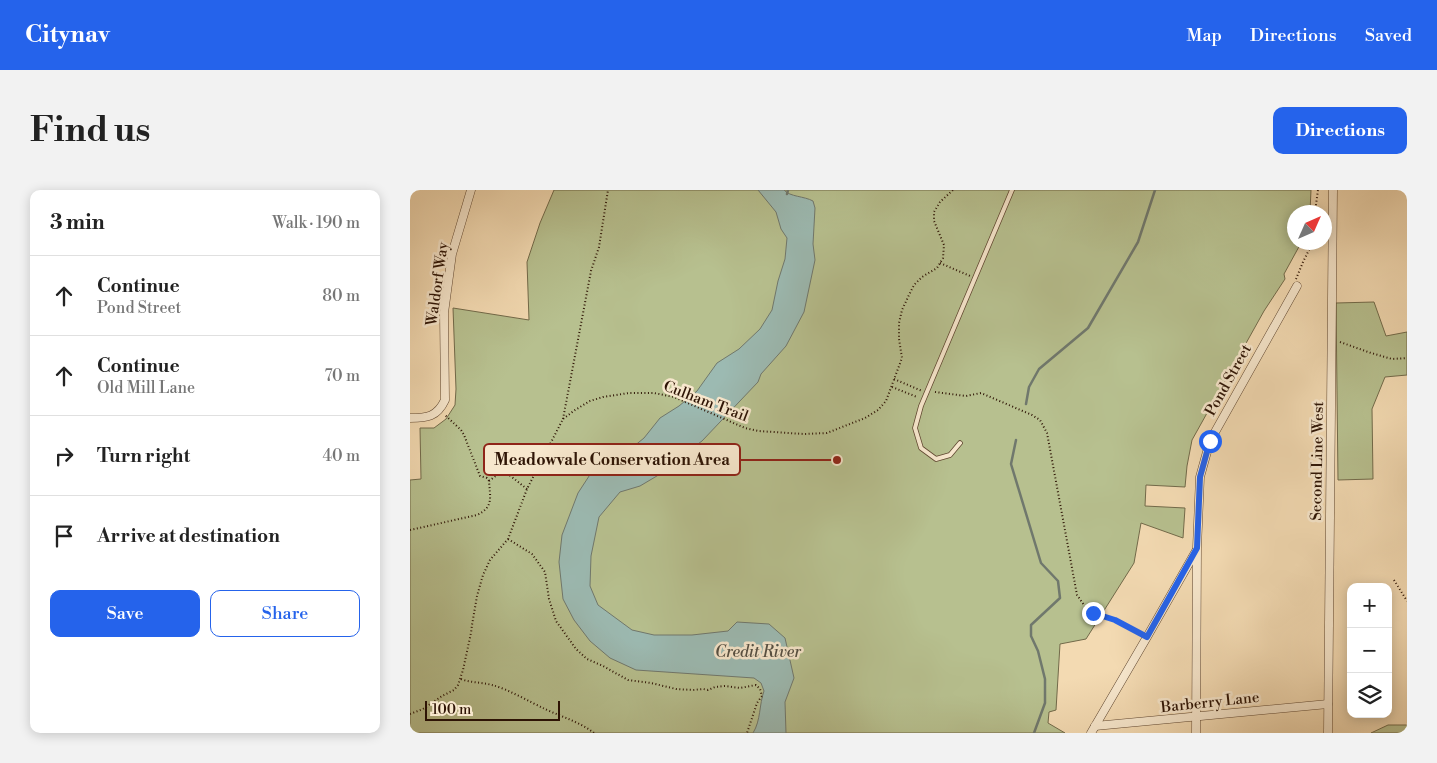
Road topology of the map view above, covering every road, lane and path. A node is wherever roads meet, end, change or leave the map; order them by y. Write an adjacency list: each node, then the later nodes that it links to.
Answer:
1 (472, 190): 18 (street, Waldorf Way)
2 (608, 190): 20 (path)
3 (953, 190): 9 (path)
4 (1012, 190): 10 (lane)
5 (1318, 190): 7 (path)
6 (1333, 190): 12 (street, Second Line West)
7 (1316, 205)
8 (1309, 250): 11 (path)
9 (940, 263): 10 (path); 14 (path, Culham Trail)
10 (975, 278): 16 (lane)
11 (1297, 286): 26 (street, Pond Street)
12 (1332, 339): 13 (path); 31 (street, Second Line West)
13 (1407, 358)
14 (894, 379): 15 (path, Culham Trail); 16 (path)
15 (892, 387): 17 (path); 20 (path, Culham Trail)
16 (927, 392): 17 (lane); 29 (path)
17 (924, 400): 21 (lane)
18 (440, 410): 19 (street); 22 (path)
19 (410, 418)
20 (563, 419): 23 (path, Culham Trail)
21 (960, 443)
22 (489, 481): 23 (path); 24 (path)
23 (527, 489): 25 (path, Culham Trail)
24 (410, 530)
25 (508, 539): 30 (path, Culham Trail); 36 (path)
26 (1197, 548): 29 (street); 33 (street, Pond Street)
27 (1394, 580): 28 (path)
28 (1407, 601)
29 (1147, 637): 34 (street)
30 (461, 679): 32 (path); 35 (path)
31 (1328, 704): 33 (street, Barberry Lane); 38 (street, Second Line West)
32 (410, 714)
33 (1196, 717): 34 (street, Barberry Lane); 37 (street, Pond Street)
34 (1093, 730)
35 (594, 733)
36 (746, 733)
37 (1196, 733)
38 (1328, 733)

